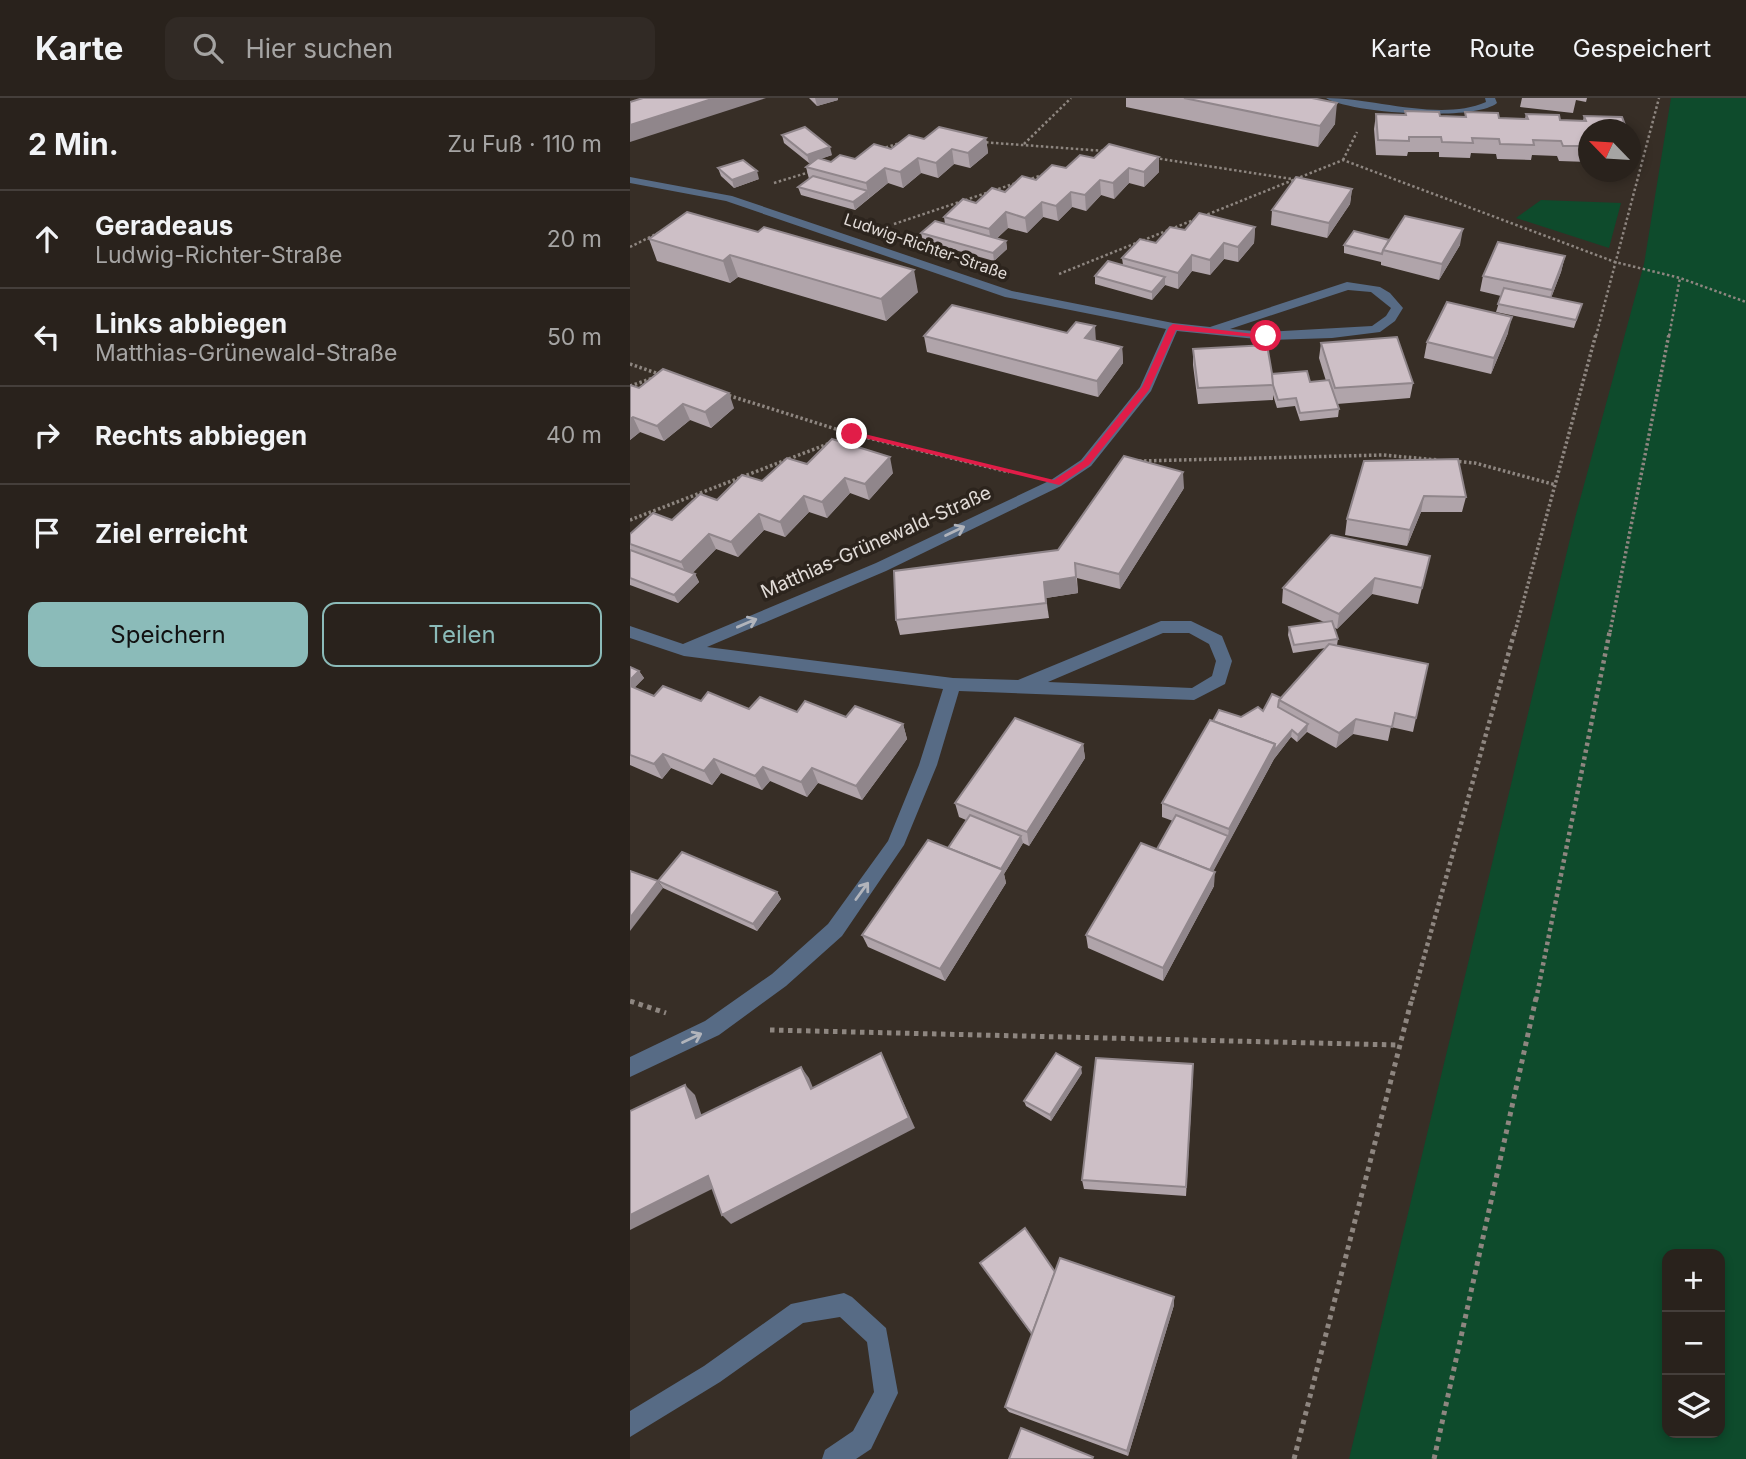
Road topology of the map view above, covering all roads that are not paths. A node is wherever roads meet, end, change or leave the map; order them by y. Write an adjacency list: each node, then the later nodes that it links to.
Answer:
1 (1331, 98): 4 (street)
2 (1410, 98): 4 (street)
3 (1490, 98): 4 (street)
4 (1372, 105)
5 (630, 180): 6 (street, Ludwig-Richter-Straße)
6 (1173, 327): 7 (street, Ludwig-Richter-Straße); 9 (street, Matthias-Grünewald-Straße, one-way to 6)
7 (1213, 330): 7 (street, Ludwig-Richter-Straße)
8 (630, 632): 9 (street)
9 (684, 650): 10 (street)
10 (953, 684): 11 (street); 12 (street, one-way to 10)
11 (1019, 687): 11 (street)
12 (630, 1067)
13 (630, 1425): 14 (street)
14 (834, 1459)

